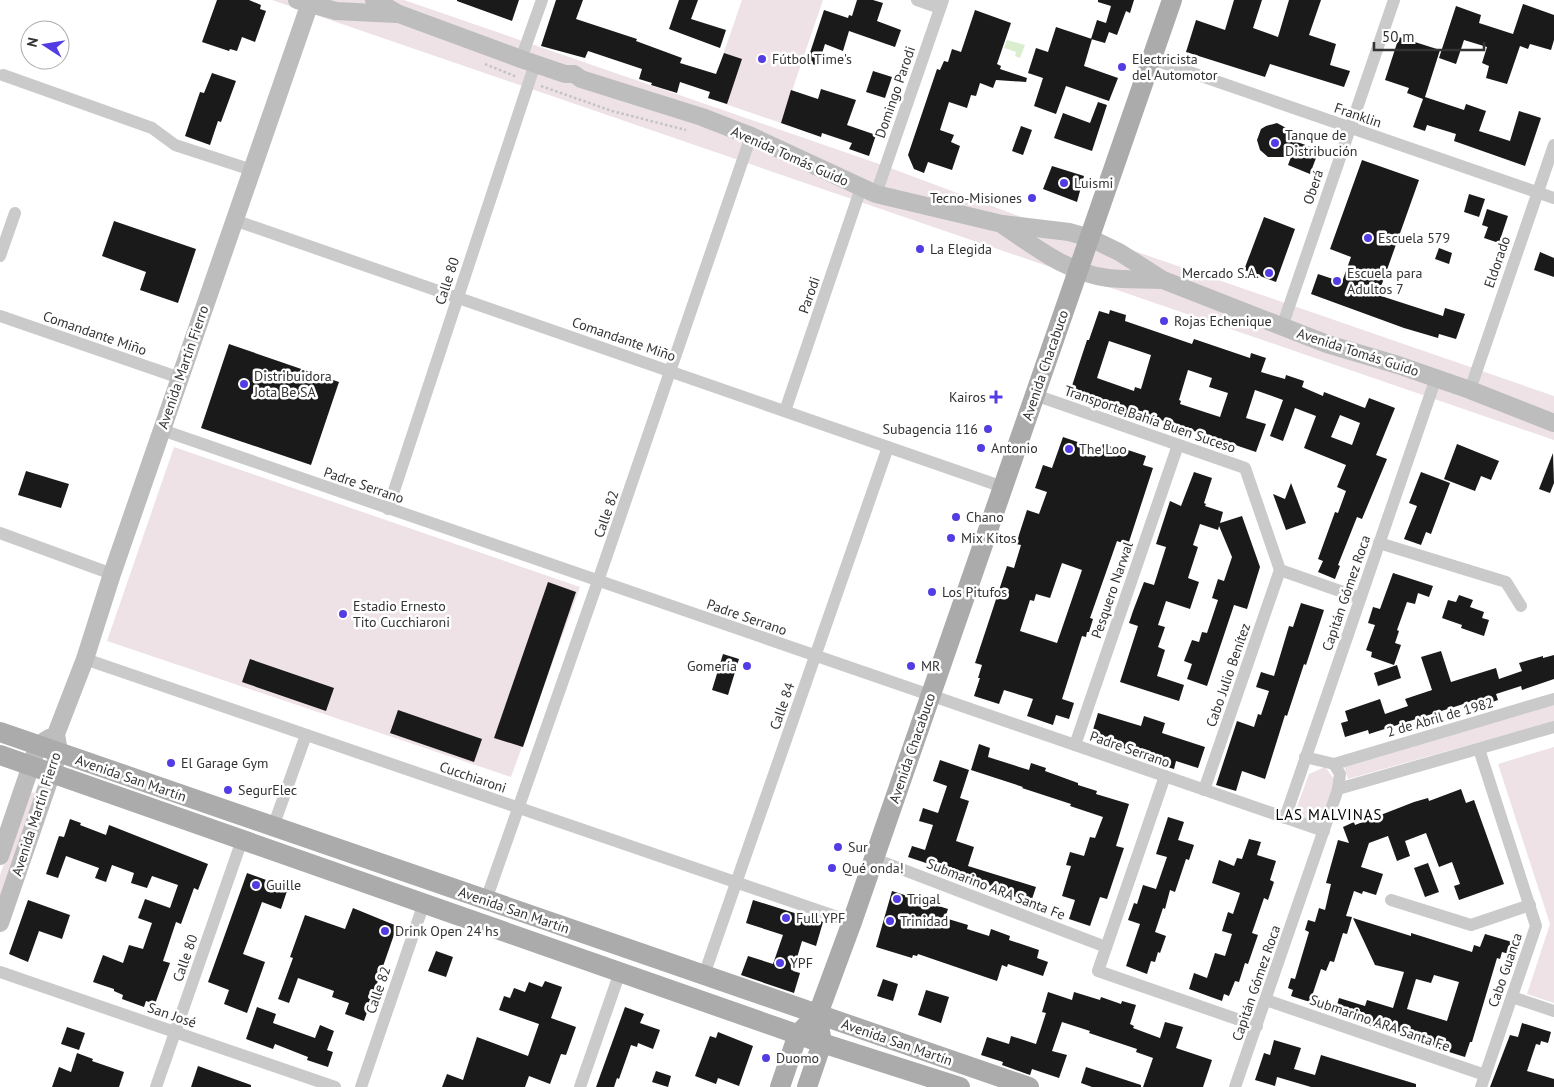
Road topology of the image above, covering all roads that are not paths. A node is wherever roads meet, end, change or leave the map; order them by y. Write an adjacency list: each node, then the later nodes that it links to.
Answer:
1 (374, 0): 8 (main road, Avenida Tomás Guido)
2 (542, 0): 10 (street, Calle 80)
3 (917, 0): 7 (street)
4 (1172, 0): 9 (main road, Avenida Chacabuco)
5 (1394, 0): 12 (street, Oberá)
6 (306, 2): 8 (main road, Avenida Tomás Guido); 15 (main road, Avenida Martín Fierro)
7 (941, 4): 16 (street, Domingo Parodi)
8 (398, 14): 10 (main road, Avenida Tomás Guido)
9 (1152, 59): 12 (street, Franklin); 22 (main road, Avenida Chacabuco)
10 (528, 62): 13 (main road, Avenida Tomás Guido); 26 (street, Calle 80)
11 (3, 75): 15 (street)
12 (1350, 128): 17 (street, Franklin); 28 (street, Oberá)
13 (751, 136): 16 (main road, Avenida Tomás Guido); 29 (street, Calle 82)
14 (1554, 145): 17 (street, Eldorado)
15 (252, 170): 20 (main road, Avenida Martín Fierro)
16 (868, 191): 21 (main road, Avenida Tomás Guido); 34 (street, Parodi)
17 (1538, 192): 18 (street, Franklin); 32 (street, Eldorado)
18 (1554, 198)
19 (15, 213): 23 (street)
20 (234, 220): 26 (street, Comandante Miño); 30 (main road, Avenida Martín Fierro)
21 (1002, 224): 22 (main road, Avenida Tomás Guido); 24 (main road, Avenida Tomás Guido)
22 (1090, 238): 24 (main road, Avenida Chacabuco); 25 (main road, Avenida Tomás Guido)
23 (0, 256)
24 (1078, 270): 25 (main road, Avenida Tomás Guido); 33 (main road, Avenida Chacabuco)
25 (1163, 280): 28 (main road, Avenida Tomás Guido)
26 (457, 297): 29 (street, Comandante Miño); 40 (street, Calle 80)
27 (0, 316): 30 (street, Comandante Miño)
28 (1282, 327): 31 (main road, Avenida Tomás Guido)
29 (671, 371): 34 (street, Comandante Miño); 45 (street, Calle 82)
30 (180, 378): 36 (main road, Avenida Martín Fierro)
31 (1436, 378): 32 (main road, Avenida Tomás Guido); 42 (street, Capitán Gómez Roca)
32 (1470, 390): 35 (main road, Avenida Tomás Guido)
33 (1034, 395): 37 (street, Transporte Bahía Buen Suceso); 39 (main road, Avenida Chacabuco)
34 (785, 411): 38 (street, Comandante Miño)
35 (1554, 423)
36 (162, 430): 40 (street, Padre Serrano); 44 (main road, Avenida Martín Fierro)
37 (1178, 445): 43 (street, Transporte Bahía Buen Suceso); 57 (street, Pesquero Narwal)
38 (888, 446): 39 (street, Comandante Miño); 48 (street, Calle 84)
39 (1003, 486): 50 (main road, Avenida Chacabuco)
40 (388, 509): 45 (street, Padre Serrano)
41 (0, 533): 44 (street)
42 (1378, 543): 46 (street, Capitán Gómez Roca); 47 (street)
43 (1280, 570): 46 (street); 66 (street, Cabo Julio Benítez)
44 (112, 574): 49 (main road, Avenida Martín Fierro)
45 (598, 581): 48 (street, Padre Serrano); 67 (street, Calle 82)
46 (1360, 598): 60 (street, Capitán Gómez Roca)
47 (1522, 606)
48 (816, 656): 50 (street, Padre Serrano); 74 (street, Calle 84)
49 (85, 660): 54 (street, Cucchiaroni); 55 (main road, Avenida Martín Fierro)
50 (930, 696): 57 (street, Padre Serrano); 73 (main road, Avenida Chacabuco)
51 (1554, 699): 62 (street, 2 de Abril de 1982)
52 (1554, 727): 58 (street)
53 (0, 732): 56 (main road, Avenida San Martín)
54 (306, 735): 67 (street, Cucchiaroni); 69 (street)
55 (57, 743): 56 (main road, Avenida San Martín); 63 (main road, Avenida Martín Fierro); 69 (main road, Avenida San Martín)
56 (38, 745): 61 (main road, Avenida Martín Fierro)
57 (1075, 745): 64 (street, Padre Serrano)
58 (1479, 749): 65 (street); 78 (street, Cabo Guanca)
59 (0, 755): 61 (main road, Avenida San Martín)
60 (1305, 757): 62 (street); 68 (street, Capitán Gómez Roca)
61 (31, 766): 63 (main road, Avenida San Martín); 72 (main road, Avenida Martín Fierro)
62 (1337, 769): 65 (street, Capitán Gómez Roca)
63 (51, 773): 71 (main road, Avenida San Martín); 80 (main road, Avenida Martín Fierro)
64 (1165, 776): 66 (street, Padre Serrano); 81 (street)
65 (1338, 789): 70 (street, Capitán Gómez Roca)
66 (1204, 790): 68 (street, Padre Serrano)
67 (519, 808): 74 (street, Cucchiaroni); 75 (street, Calle 82)
68 (1285, 818): 70 (street, Padre Serrano)
69 (273, 827): 75 (main road, Avenida San Martín)
70 (1324, 831): 86 (street, Capitán Gómez Roca)
71 (242, 840): 77 (main road, Avenida San Martín); 90 (street, Calle 80)
72 (0, 856)
73 (875, 859): 79 (main road, Avenida Chacabuco); 81 (street, Submarino ARA Santa Fe)
74 (737, 883): 79 (street, Cucchiaroni); 84 (street, Calle 84)
75 (486, 900): 84 (main road, Avenida San Martín)
76 (1391, 900): 78 (street)
77 (424, 903): 83 (main road, Avenida San Martín); 96 (street, Calle 82)
78 (1530, 905): 85 (street, Cabo Guanca)
79 (852, 922): 88 (main road, Avenida Chacabuco)
80 (0, 923)
81 (1106, 947): 89 (street)
82 (0, 972): 90 (street, San José)
83 (620, 972): 91 (main road, Avenida San Martín); 97 (street)
84 (704, 975): 88 (main road, Avenida San Martín)
85 (1512, 997): 87 (street); 93 (street, Cabo Guanca)
86 (1266, 1000): 89 (street, Capitán Gómez Roca); 93 (street, Submarino ARA Santa Fe)
87 (1554, 1011)
88 (818, 1014): 91 (main road, Avenida Chacabuco); 92 (main road, Avenida Chacabuco); 101 (main road, Avenida San Martín)
89 (1257, 1026): 102 (street, Capitán Gómez Roca)
90 (175, 1032): 94 (street, Calle 80); 95 (street, San José)
91 (798, 1034): 92 (main road, Avenida San Martín); 98 (main road, Avenida Chacabuco)
92 (822, 1043): 99 (main road, Avenida Chacabuco); 100 (main road, Avenida San Martín)
93 (1483, 1081)
94 (156, 1087)
95 (335, 1087)
96 (361, 1087)
97 (580, 1087)
98 (780, 1087)
99 (807, 1087)
100 (960, 1087)
101 (1029, 1087)
102 (1235, 1087)

